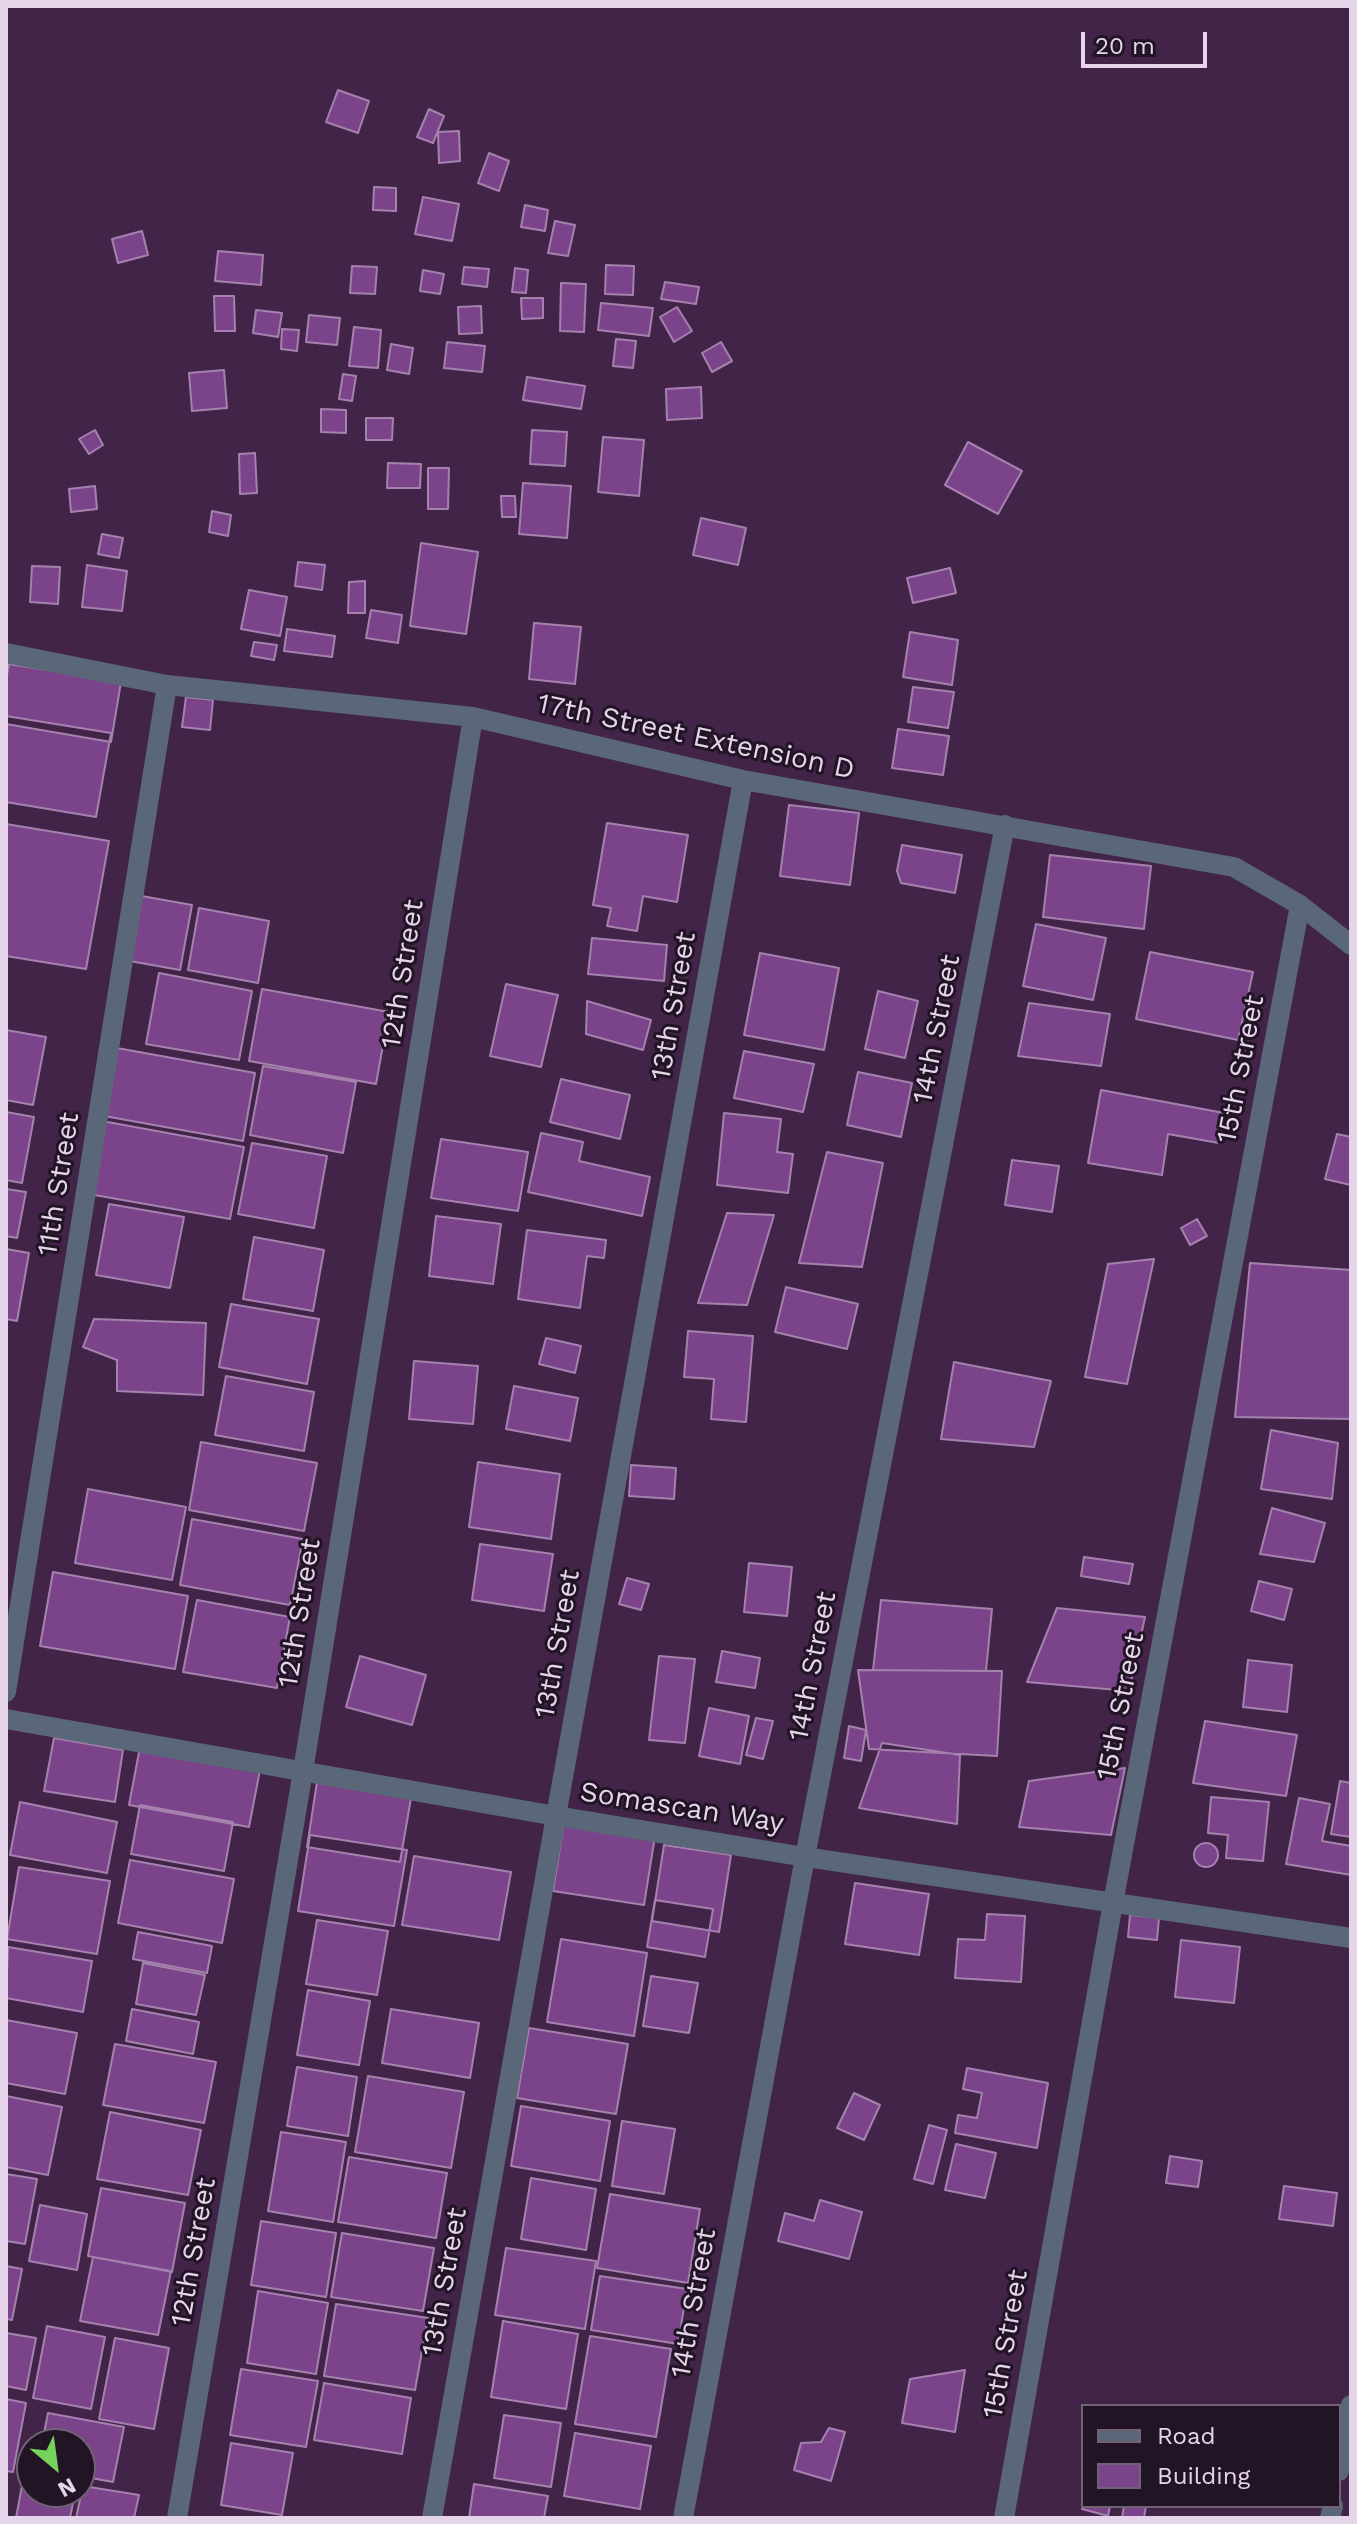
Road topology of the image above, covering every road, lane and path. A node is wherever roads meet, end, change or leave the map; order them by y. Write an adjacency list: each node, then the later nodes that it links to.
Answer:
1 (6, 653): 2 (street, 17th Street Extension D)
2 (167, 685): 3 (street, 17th Street Extension D); 8 (street, 11th Street)
3 (473, 717): 4 (street, 17th Street Extension D); 10 (street, 12th Street)
4 (743, 780): 5 (street, 17th Street Extension D); 11 (street, 13th Street)
5 (1005, 825): 6 (street, 17th Street Extension D); 12 (street, 14th Street)
6 (1300, 905): 7 (street, 17th Street Extension D); 13 (street, 15th Street)
7 (1351, 945)
8 (6, 1692)
9 (6, 1719): 10 (street, Somascan Way)
10 (303, 1771): 11 (street, Somascan Way); 17 (street, 12th Street)
11 (556, 1816): 12 (street, Somascan Way); 18 (street, 13th Street)
12 (805, 1857): 13 (street, Somascan Way); 19 (street, 14th Street)
13 (1113, 1903): 14 (street, Somascan Way); 20 (street, 15th Street)
14 (1351, 1938)
15 (1351, 2405): 16 (street)
16 (1341, 2460)
17 (177, 2518)
18 (432, 2518)
19 (683, 2518)
20 (1004, 2518)

